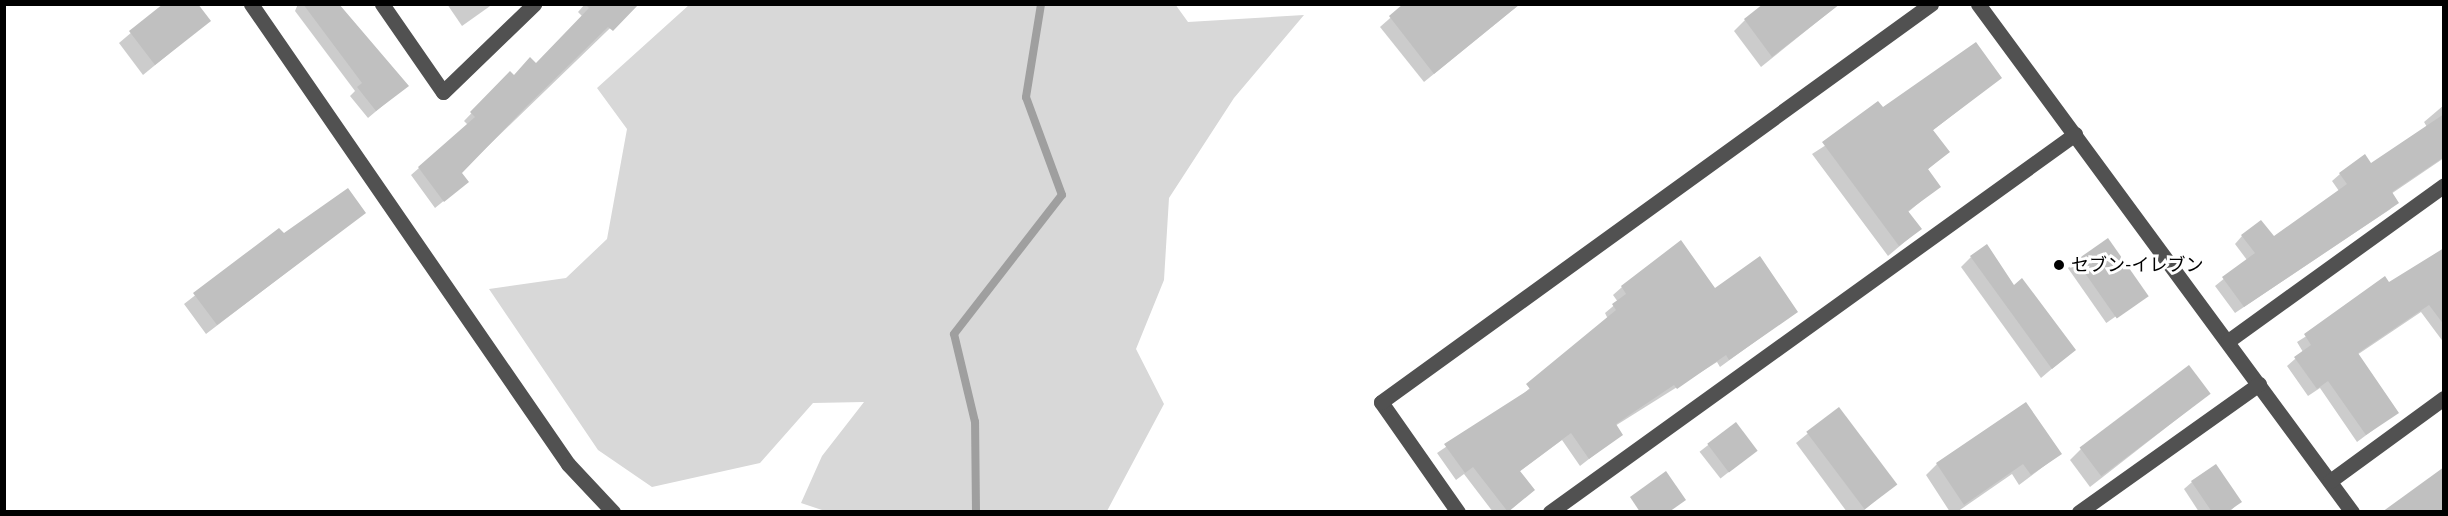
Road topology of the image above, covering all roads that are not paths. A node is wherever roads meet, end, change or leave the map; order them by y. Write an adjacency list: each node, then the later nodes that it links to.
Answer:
1 (251, 4): 12 (street)
2 (382, 4): 3 (street)
3 (534, 4)
4 (1931, 4): 13 (street)
5 (1978, 4): 6 (street)
6 (2074, 134): 8 (street); 14 (street)
7 (2444, 185): 8 (street)
8 (2228, 341): 9 (street)
9 (2259, 384): 11 (street); 15 (street)
10 (2444, 398): 11 (street)
11 (2330, 481): 16 (street)
12 (613, 512)
13 (1458, 512)
14 (1550, 512)
15 (2079, 512)
16 (2352, 512)

